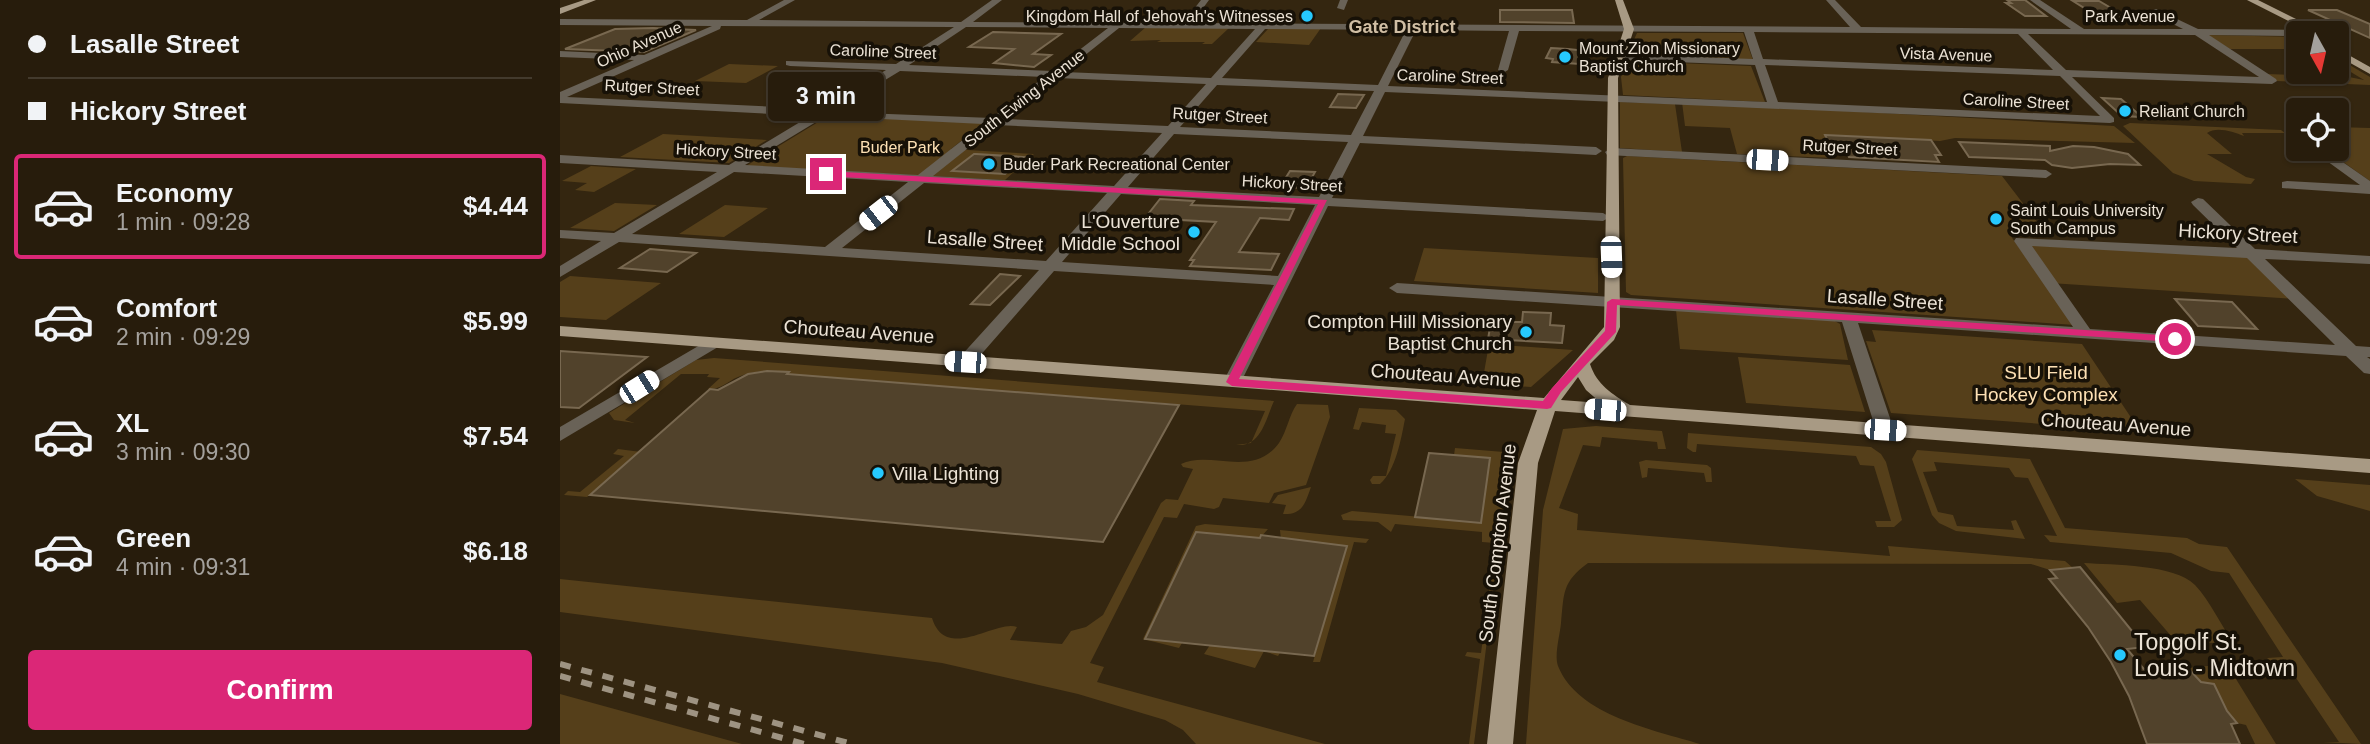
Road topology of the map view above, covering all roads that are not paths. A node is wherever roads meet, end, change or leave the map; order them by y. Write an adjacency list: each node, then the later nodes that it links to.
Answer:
1 (577, 0): 10 (main road)
2 (592, 0): 10 (main road)
3 (792, 0): 15 (street)
4 (998, 0): 16 (street)
5 (1206, 0): 19 (street)
6 (1619, 0): 23 (main road)
7 (1830, 0): 25 (street)
8 (2034, 0): 27 (street)
9 (2246, 1): 13 (main road); 17 (main road)
10 (560, 9)
11 (2156, 12): 28 (street)
12 (560, 20): 14 (street, Park Avenue)
13 (2292, 21)
14 (727, 22): 15 (street, Park Avenue); 33 (street, Ohio Avenue)
15 (749, 22): 16 (street, Park Avenue)
16 (966, 23): 18 (street, Park Avenue); 38 (street)
17 (2286, 23)
18 (1118, 24): 19 (street, Park Avenue); 41 (street, South Ewing Avenue)
19 (1186, 25): 20 (street, Park Avenue)
20 (1264, 25): 21 (street, Park Avenue); 43 (street)
21 (1413, 26): 22 (street, Park Avenue); 44 (street)
22 (1515, 27): 23 (street, Park Avenue); 39 (street)
23 (1629, 28): 24 (street, Park Avenue); 32 (main road, South Compton Avenue)
24 (1748, 29): 25 (street, Park Avenue); 37 (street)
25 (1857, 30): 26 (street, Park Avenue)
26 (2020, 31): 27 (street, Park Avenue); 42 (street)
27 (2081, 31): 28 (street, Park Avenue)
28 (2194, 32): 29 (street, Park Avenue); 42 (street, Vista Avenue)
29 (2286, 33)
30 (2349, 50): 35 (main road)
31 (560, 54): 33 (street)
32 (1618, 57): 37 (street, Vista Avenue); 46 (main road, South Compton Avenue)
33 (646, 58): 45 (street, Ohio Avenue)
34 (2349, 59): 40 (main road)
35 (2370, 61)
36 (790, 63): 38 (street, Caroline Street)
37 (1760, 63): 42 (street, Vista Avenue); 47 (street)
38 (900, 66): 41 (street, Caroline Street); 48 (street)
39 (1503, 70)
40 (2370, 71)
41 (1055, 74): 43 (street, Caroline Street); 50 (street, South Ewing Avenue)
42 (2065, 74): 47 (street, Caroline Street)
43 (1216, 81): 44 (street, Caroline Street); 51 (street)
44 (1381, 89): 46 (street, Caroline Street); 52 (street)
45 (562, 98): 48 (street, Rutger Street)
46 (1612, 98): 47 (street, Caroline Street); 54 (main road, South Compton Avenue)
47 (1774, 106)
48 (824, 113): 57 (street)
49 (841, 114): 50 (street, Rutger Street)
50 (995, 121): 51 (street, Rutger Street); 59 (street, South Ewing Avenue)
51 (1172, 130): 52 (street, Rutger Street); 62 (street)
52 (1356, 139): 53 (street, Rutger Street); 63 (street)
53 (1596, 151)
54 (1611, 152): 58 (street, Rutger Street); 75 (main road, South Compton Avenue)
55 (560, 159): 57 (street, Hickory Street)
56 (2335, 161): 61 (street)
57 (731, 169): 59 (street, Hickory Street); 67 (street)
58 (2046, 174)
59 (921, 179): 62 (street, Hickory Street); 68 (street, South Ewing Avenue)
60 (2287, 185): 61 (street)
61 (2370, 188)
62 (1117, 190): 63 (street, Hickory Street); 71 (street)
63 (1324, 202): 65 (street, Hickory Street); 73 (street)
64 (2198, 202): 69 (street)
65 (1603, 217)
66 (560, 234): 67 (street, Lasalle Street)
67 (617, 238): 68 (street, Lasalle Street); 72 (street)
68 (830, 250): 71 (street, Lasalle Street)
69 (2251, 253): 70 (street, Hickory Street); 78 (street, Hickory Street); 80 (street)
70 (2370, 260)
71 (1051, 265): 73 (street, Lasalle Street); 82 (street)
72 (560, 272)
73 (1282, 281): 85 (street)
74 (1397, 288): 75 (street, Lasalle Street)
75 (1612, 302): 76 (street, Lasalle Street); 83 (main road, South Compton Avenue)
76 (1848, 317): 78 (street, Lasalle Street); 88 (street)
77 (560, 331): 79 (main road, Chouteau Avenue)
78 (2085, 333): 80 (street, Lasalle Street)
79 (712, 343): 82 (main road, Chouteau Avenue); 89 (street)
80 (2350, 351): 81 (street, Lasalle Street); 84 (street)
81 (2370, 352)
82 (965, 362): 85 (main road, Chouteau Avenue)
83 (1582, 364): 86 (main road, South Compton Avenue); 87 (main road)
84 (2370, 369)
85 (1232, 382): 86 (main road, Chouteau Avenue)
86 (1547, 405): 87 (main road, Chouteau Avenue); 91 (main road, South Compton Avenue)
87 (1627, 411): 88 (main road, Chouteau Avenue)
88 (1885, 430): 90 (main road, Chouteau Avenue)
89 (560, 435)
90 (2370, 466)
91 (1500, 744)

